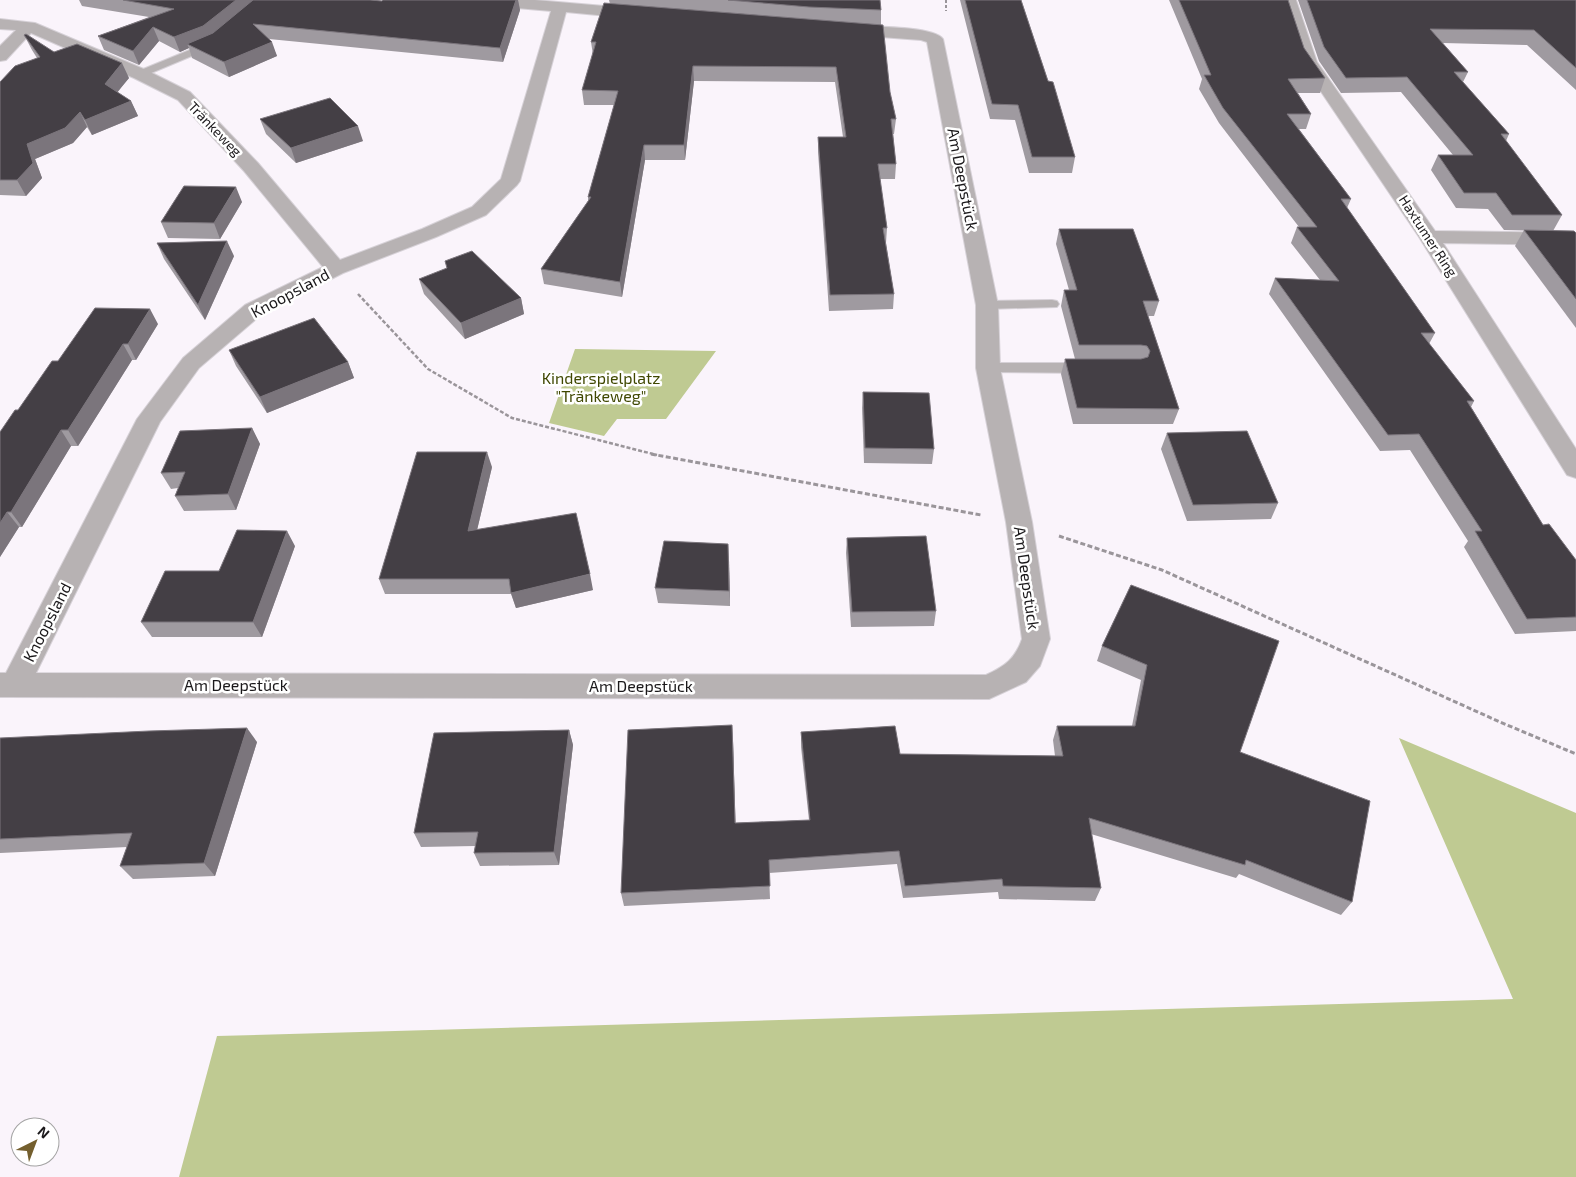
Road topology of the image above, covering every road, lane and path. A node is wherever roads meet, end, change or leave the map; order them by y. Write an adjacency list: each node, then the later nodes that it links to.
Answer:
1 (483, 0): 3 (street)
2 (1288, 0): 11 (street, Haxtumer Ring)
3 (560, 7): 4 (street); 13 (street, Knoopsland)
4 (659, 15)
5 (0, 24): 6 (street, Tränkeweg)
6 (29, 26): 9 (street); 10 (street, Tränkeweg)
7 (828, 30): 15 (street, Am Deepstück)
8 (225, 35): 10 (lane)
9 (0, 56)
10 (140, 74): 13 (street, Tränkeweg)
11 (1429, 237): 12 (street); 18 (street, Haxtumer Ring)
12 (1576, 239)
13 (336, 269): 19 (path); 20 (street, Knoopsland)
14 (1052, 304): 15 (lane)
15 (987, 305): 16 (street, Am Deepstück)
16 (988, 368): 17 (lane); 19 (street, Am Deepstück)
17 (1099, 368)
18 (1576, 469)
19 (1019, 522): 20 (street, Am Deepstück); 21 (path)
20 (7, 685)
21 (1576, 754)

